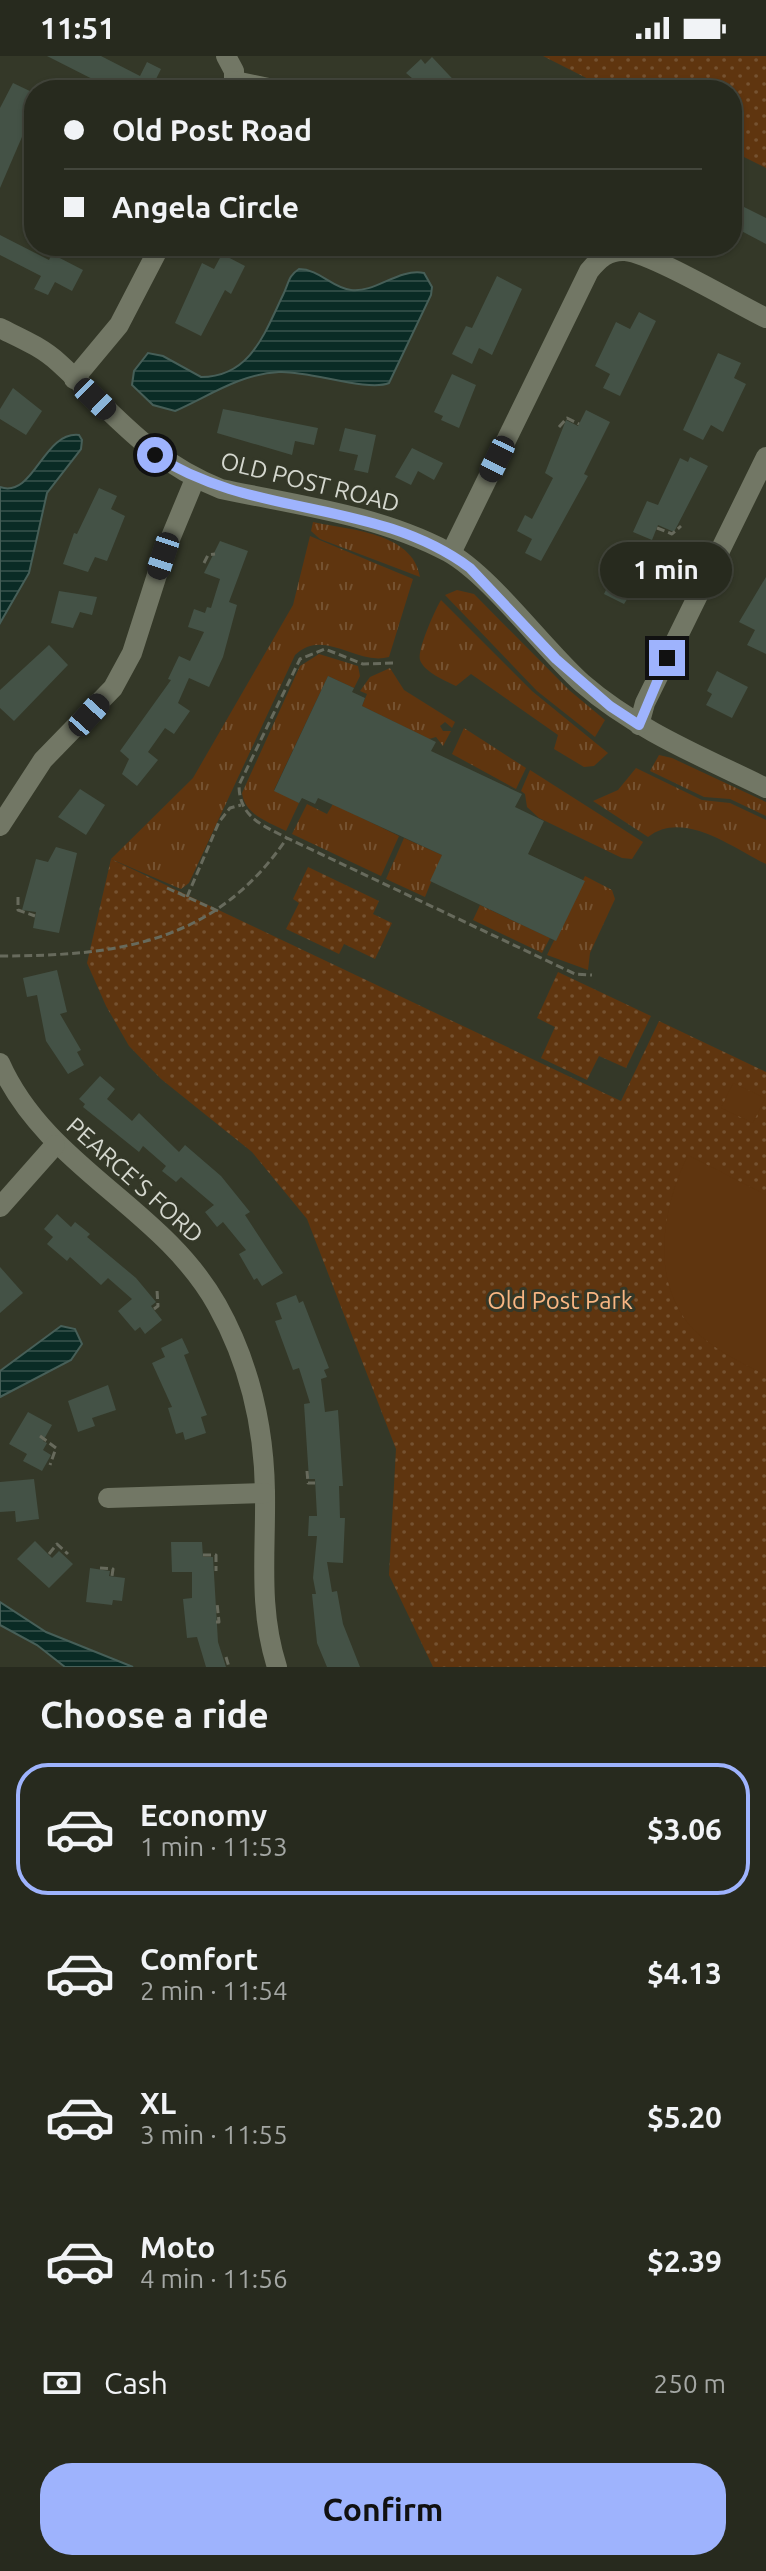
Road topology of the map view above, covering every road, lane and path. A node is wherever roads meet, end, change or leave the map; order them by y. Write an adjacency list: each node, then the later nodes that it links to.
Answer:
1 (226, 56): 2 (street)
2 (232, 80)
3 (155, 256): 8 (street)
4 (604, 256): 15 (street)
5 (641, 256): 6 (street)
6 (766, 318)
7 (0, 328): 8 (street, OLD POST ROAD)
8 (74, 379): 12 (street, OLD POST ROAD)
9 (579, 424): 10 (path)
10 (559, 427)
11 (766, 457): 19 (street)
12 (195, 479): 15 (street, OLD POST ROAD); 22 (street)
13 (681, 526): 14 (path)
14 (657, 528)
15 (451, 553): 19 (street, OLD POST ROAD)
16 (215, 554): 17 (path)
17 (204, 563)
18 (393, 663): 21 (path)
19 (639, 725): 20 (street, OLD POST ROAD)
20 (766, 788)
21 (241, 805): 23 (path); 26 (path)
22 (0, 826)
23 (287, 838): 27 (path); 30 (path)
24 (167, 888): 26 (path)
25 (18, 897): 28 (path)
26 (187, 897): 27 (path)
27 (218, 911): 29 (path)
28 (35, 916)
29 (0, 956)
30 (592, 975)
31 (0, 1063): 32 (street, PEARCE'S FORD)
32 (55, 1145): 33 (street); 40 (street, PEARCE'S FORD)
33 (0, 1207)
34 (157, 1290): 35 (path)
35 (154, 1309)
36 (40, 1436): 37 (path)
37 (50, 1465)
38 (307, 1471): 39 (path)
39 (315, 1483)
40 (265, 1493): 41 (street); 52 (street, PEARCE'S FORD)
41 (108, 1498)
42 (49, 1554): 43 (path)
43 (68, 1554)
44 (203, 1555): 46 (path)
45 (100, 1568): 47 (path)
46 (216, 1571)
47 (112, 1576)
48 (217, 1603): 49 (path)
49 (216, 1622)
50 (226, 1657): 51 (path)
51 (229, 1667)
52 (277, 1667)

